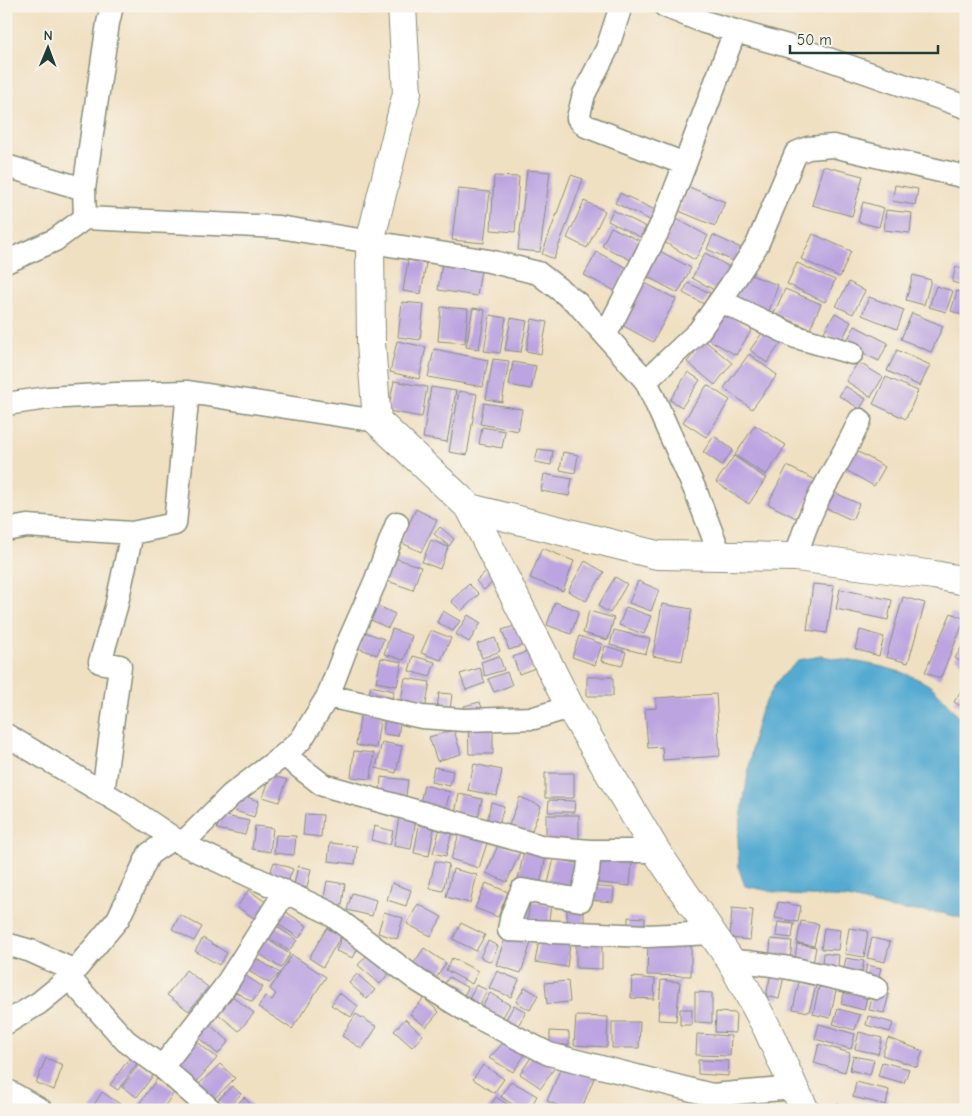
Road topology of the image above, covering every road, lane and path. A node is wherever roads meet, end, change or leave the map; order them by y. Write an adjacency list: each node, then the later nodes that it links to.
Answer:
1 (112, 6): 10 (street)
2 (402, 6): 12 (main road)
3 (621, 6): 7 (street)
4 (665, 6): 5 (street)
5 (735, 31): 6 (street); 7 (street)
6 (966, 107)
7 (684, 164): 15 (street)
8 (6, 166): 10 (street)
9 (966, 177): 14 (street)
10 (84, 189): 11 (street)
11 (84, 218): 12 (street); 13 (street)
12 (370, 242): 15 (street); 21 (main road)
13 (6, 262)
14 (721, 301): 16 (street); 17 (street)
15 (606, 334): 17 (street)
16 (852, 353)
17 (646, 381): 26 (street)
18 (188, 392): 19 (street); 21 (street); 25 (street)
19 (6, 404)
20 (860, 420): 27 (street)
21 (377, 421): 22 (main road)
22 (470, 508): 26 (main road); 30 (main road)
23 (398, 524): 29 (street)
24 (6, 530): 25 (street)
25 (132, 533): 33 (street)
26 (722, 557): 27 (main road)
27 (796, 557): 28 (main road)
28 (966, 581)
29 (328, 696): 30 (street); 32 (street)
30 (570, 708): 36 (main road)
31 (6, 735): 33 (street)
32 (284, 755): 34 (street); 35 (street)
33 (103, 793): 34 (street)
34 (177, 841): 37 (street); 41 (street)
35 (590, 851): 36 (street); 38 (street)
36 (656, 851): 38 (main road)
37 (285, 892): 44 (street); 46 (street)
38 (714, 933): 40 (main road)
39 (6, 944): 41 (street)
40 (732, 961): 42 (street); 46 (main road)
41 (72, 974): 43 (street); 44 (street)
42 (877, 988)
43 (6, 1023)
44 (162, 1067): 48 (street)
45 (6, 1090): 47 (street)
46 (799, 1099)
47 (41, 1110)
48 (210, 1110)

